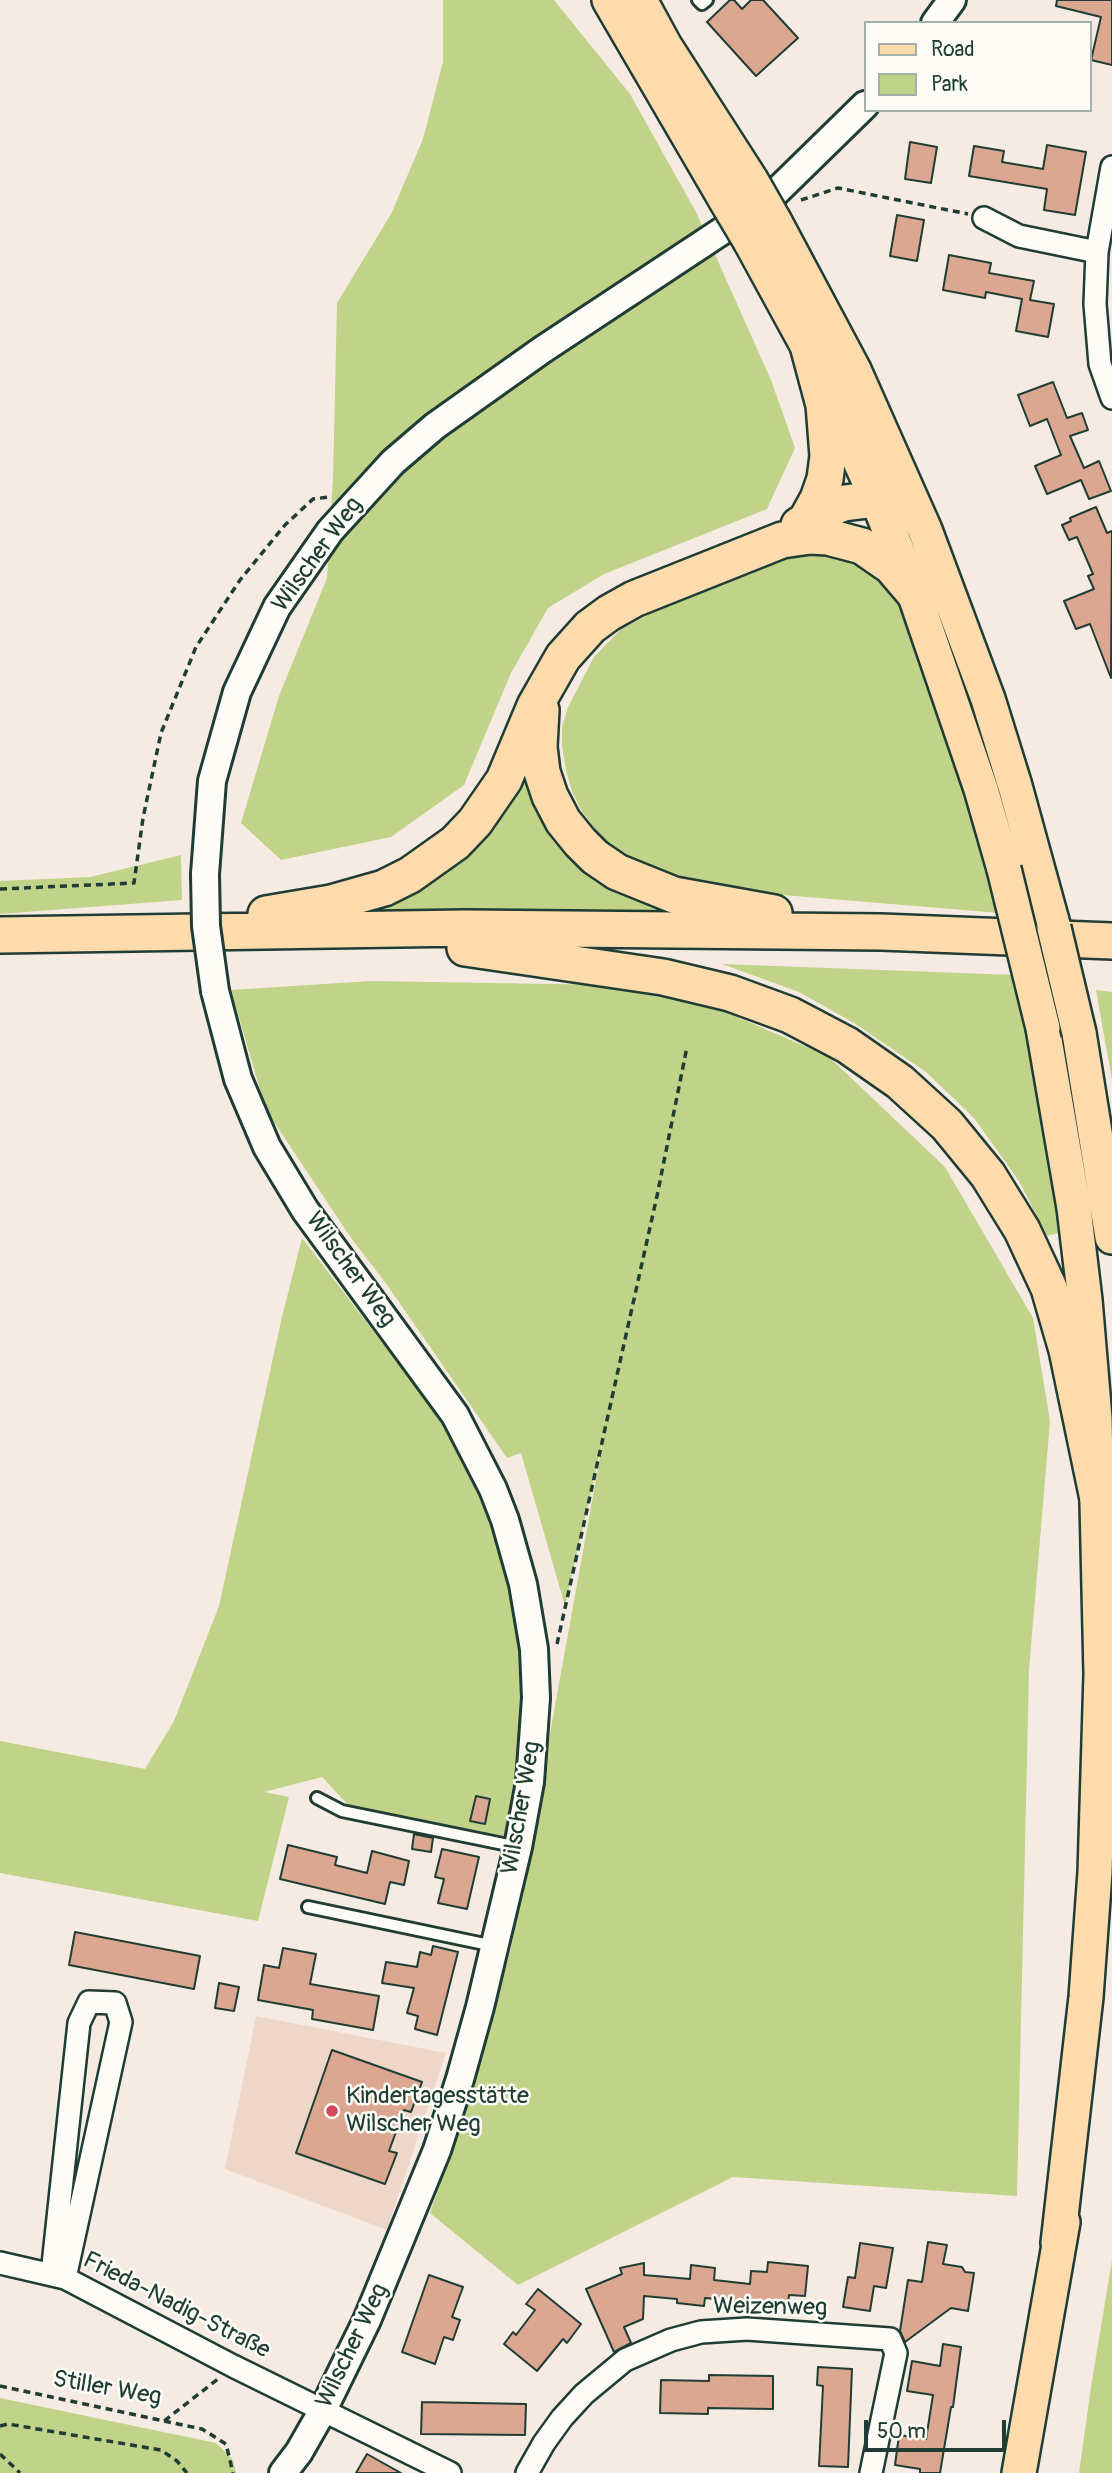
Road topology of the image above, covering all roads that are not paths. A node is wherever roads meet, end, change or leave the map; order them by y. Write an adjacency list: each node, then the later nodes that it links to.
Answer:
1 (609, 0): 11 (main road)
2 (626, 0): 8 (main road)
3 (640, 0): 8 (main road)
4 (698, 0): 5 (lane)
5 (707, 0)
6 (952, 0): 7 (street)
7 (936, 21)
8 (665, 46): 11 (main road)
9 (864, 106): 11 (street, Wilscher Weg)
10 (1112, 167): 13 (street)
11 (757, 210): 15 (main road); 17 (main road); 35 (street, Wilscher Weg, bridge)
12 (984, 218): 13 (street)
13 (1097, 252): 14 (street)
14 (1103, 306): 16 (street)
15 (809, 349): 18 (main road); 20 (highway)
16 (1112, 398)
17 (897, 464): 18 (main road); 19 (main road)
18 (882, 503): 19 (main road); 20 (highway); 21 (main road)
19 (925, 530): 30 (main road, bridge)
20 (800, 532): 21 (highway); 22 (highway)
21 (914, 593): 31 (main road, bridge)
22 (550, 676): 23 (highway); 24 (highway)
23 (155, 932): 24 (highway); 25 (highway)
24 (881, 932): 26 (highway)
25 (0, 935)
26 (1112, 941)
27 (465, 948): 28 (highway); 29 (highway); 33 (highway)
28 (0, 955)
29 (1101, 962)
30 (1111, 1224)
31 (1085, 1300): 32 (main road); 33 (main road)
32 (1112, 1335)
33 (1098, 1499): 39 (main road)
34 (317, 1798): 35 (lane)
35 (518, 1847): 38 (street, Wilscher Weg)
36 (308, 1907): 38 (lane)
37 (1112, 1912): 39 (main road)
38 (495, 1946): 42 (street, Wilscher Weg)
39 (1058, 2243): 47 (main road)
40 (0, 2263): 41 (street, Frieda-Nadig-Straße)
41 (58, 2276): 41 (street); 42 (street, Frieda-Nadig-Straße)
42 (323, 2410): 43 (street, Wilscher Weg); 44 (street, Frieda-Nadig-Straße)
43 (283, 2473)
44 (450, 2473)
45 (527, 2473): 46 (street, Weizenweg)
46 (871, 2473)
47 (1019, 2473)

